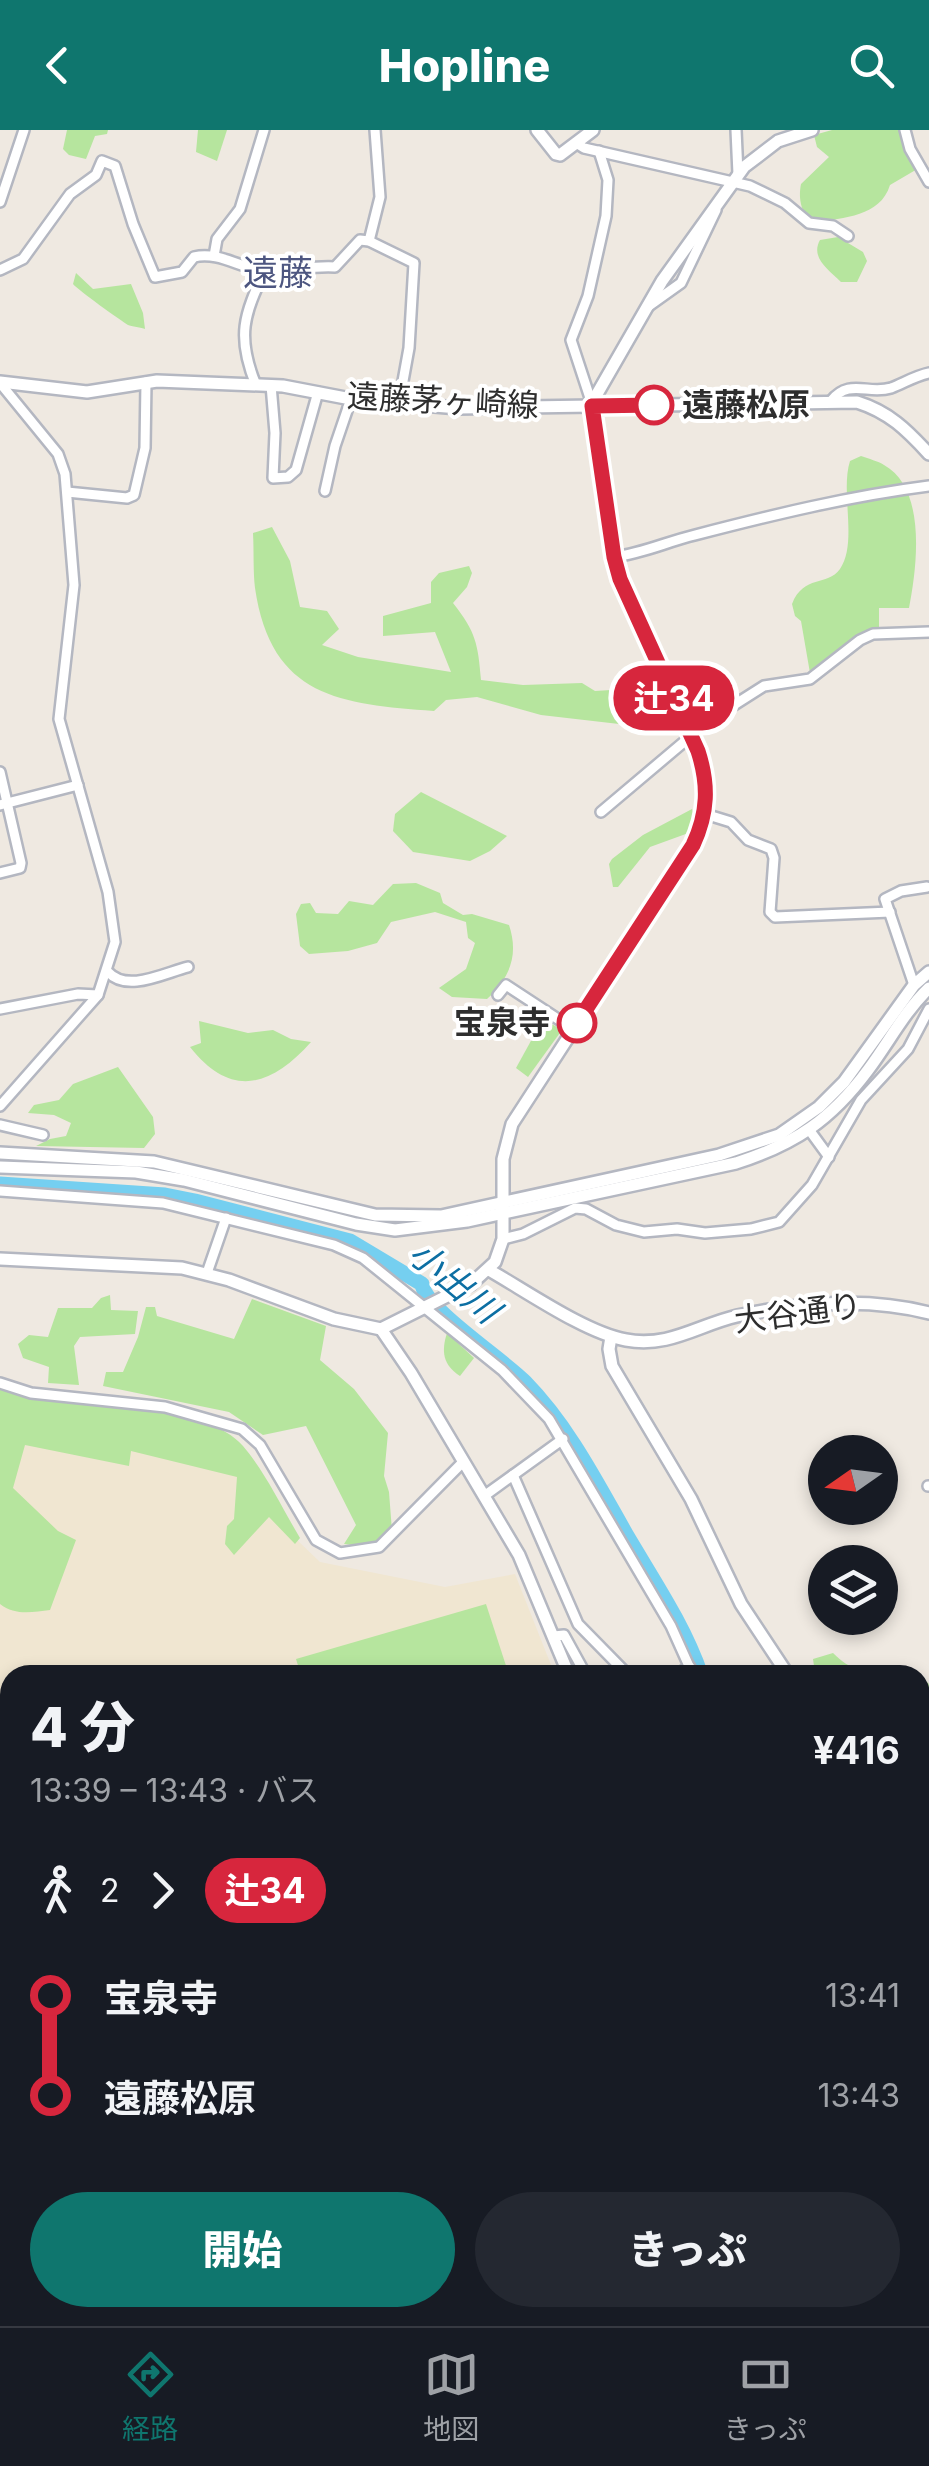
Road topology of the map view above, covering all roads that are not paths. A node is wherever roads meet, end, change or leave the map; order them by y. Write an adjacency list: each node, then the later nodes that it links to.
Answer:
1 (24, 130): 13 (street)
2 (264, 130): 16 (street)
3 (375, 130): 15 (street)
4 (537, 130): 9 (street)
5 (592, 130): 9 (street)
6 (736, 130): 11 (street)
7 (812, 130): 11 (street)
8 (905, 130): 12 (street)
9 (576, 143): 10 (street)
10 (599, 151): 11 (street); 28 (street)
11 (735, 178): 14 (street); 28 (street)
12 (929, 182)
13 (0, 202)
14 (848, 236)
15 (369, 240): 18 (street); 27 (street)
16 (214, 256): 17 (street); 18 (street)
17 (0, 270)
18 (265, 270): 22 (street)
19 (929, 372): 26 (street)
20 (0, 382): 21 (street, 遠藤茅ヶ崎線); 32 (street)
21 (146, 382): 22 (street, 遠藤茅ヶ崎線); 32 (street)
22 (256, 384): 23 (street, 遠藤茅ヶ崎線)
23 (270, 385): 24 (street, 遠藤茅ヶ崎線); 24 (street)
24 (318, 392): 25 (street, 遠藤茅ヶ崎線)
25 (352, 398): 27 (street, 遠藤茅ヶ崎線); 31 (street)
26 (832, 401): 28 (street, 遠藤茅ヶ崎線); 29 (street, 遠藤茅ヶ崎線)
27 (399, 403): 28 (street, 遠藤茅ヶ崎線)
28 (592, 406): 33 (street)
29 (929, 454)
30 (929, 486): 33 (street)
31 (325, 491)
32 (67, 492): 37 (street)
33 (614, 557): 35 (street)
34 (929, 632): 35 (street)
35 (690, 735): 39 (street); 40 (street)
36 (0, 772): 38 (street)
37 (78, 785): 38 (street); 45 (street)
38 (4, 804): 41 (street)
39 (600, 812)
40 (705, 814): 43 (street); 53 (street)
41 (0, 873)
42 (927, 887): 43 (street)
43 (890, 912): 47 (street)
44 (188, 967): 45 (street)
45 (108, 972): 50 (street)
46 (929, 972): 47 (street)
47 (914, 984): 62 (street)
48 (929, 988): 56 (street)
49 (498, 994): 53 (street)
50 (98, 995): 52 (street); 54 (street)
51 (929, 1008): 59 (street)
52 (0, 1009)
53 (573, 1029): 62 (street)
54 (0, 1106)
55 (0, 1125): 57 (street)
56 (810, 1131): 59 (street); 62 (street)
57 (43, 1135)
58 (0, 1154): 62 (street)
59 (829, 1157): 64 (street)
60 (0, 1167): 62 (street)
61 (0, 1192): 63 (street)
62 (502, 1208): 64 (street)
63 (226, 1218): 67 (street); 68 (street)
64 (503, 1239): 66 (street)
65 (0, 1259): 67 (street)
66 (489, 1270): 68 (street); 71 (street)
67 (207, 1274): 70 (street)
68 (430, 1304): 70 (street); 73 (street)
69 (929, 1313): 71 (street, 大谷通り)
70 (380, 1329): 74 (street)
71 (611, 1337): 82 (street)
72 (0, 1383): 74 (street)
73 (563, 1439): 75 (street); 81 (street)
74 (463, 1462): 76 (street)
75 (513, 1474): 76 (street); 80 (street)
76 (484, 1496): 77 (street)
77 (554, 1636): 78 (street); 79 (street)
78 (565, 1665)
79 (580, 1665)
80 (618, 1665)
81 (689, 1665)
82 (781, 1665)

